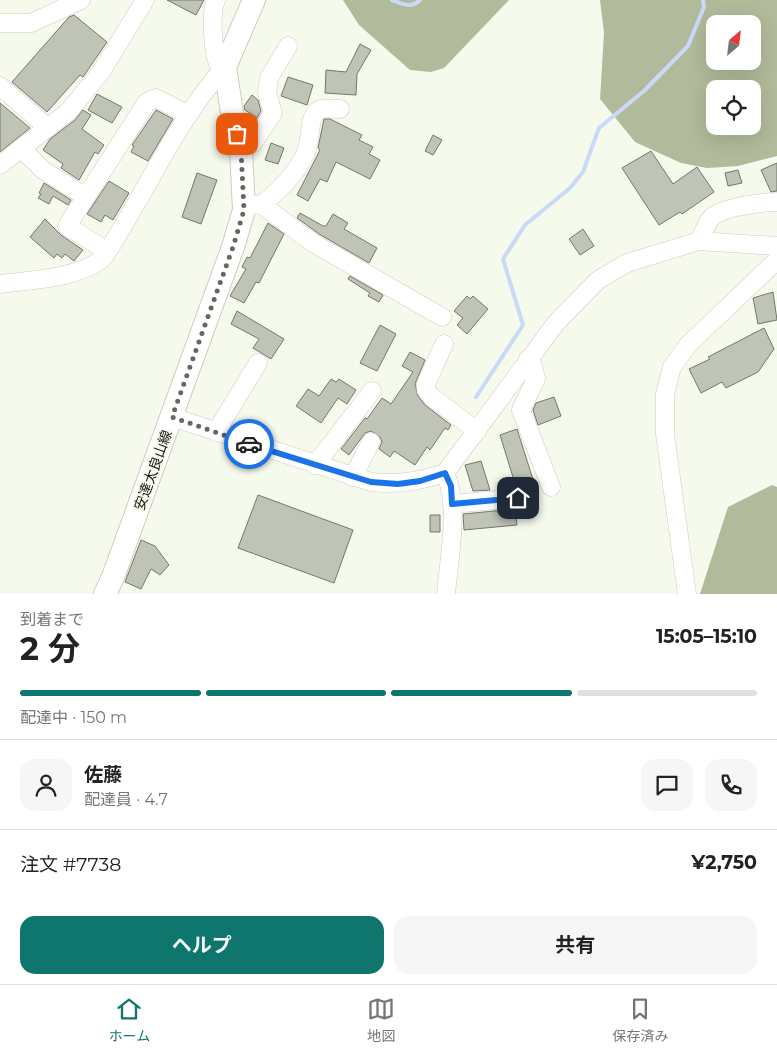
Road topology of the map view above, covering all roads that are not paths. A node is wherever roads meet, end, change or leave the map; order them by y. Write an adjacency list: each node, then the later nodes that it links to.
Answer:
1 (81, 0): 5 (street)
2 (145, 0): 11 (street)
3 (254, 0): 7 (main road)
4 (214, 2): 7 (street)
5 (0, 23)
6 (288, 56): 13 (street)
7 (225, 67): 10 (street); 13 (main road, 安達太良山線)
8 (0, 86): 11 (street)
9 (340, 110): 17 (street)
10 (189, 115): 15 (street); 20 (street)
11 (48, 128): 12 (street)
12 (22, 149): 14 (street); 15 (street)
13 (241, 150): 17 (main road, 安達太良山線)
14 (0, 165)
15 (86, 197): 20 (street)
16 (777, 202): 18 (street)
17 (253, 205): 23 (street); 28 (main road, 安達太良山線)
18 (699, 241): 19 (street); 25 (street)
19 (777, 246)
20 (107, 251): 22 (street)
21 (772, 266): 40 (street)
22 (0, 284)
23 (442, 318)
24 (444, 344): 29 (street)
25 (528, 359): 29 (street); 35 (street)
26 (258, 364): 30 (street)
27 (372, 391): 32 (street)
28 (172, 417): 30 (street); 38 (main road, 安達太良山線)
29 (477, 431): 33 (street)
30 (216, 432): 32 (street)
31 (371, 442): 34 (street)
32 (315, 465): 34 (street)
33 (445, 473): 34 (street); 37 (street)
34 (353, 477)
35 (550, 487)
36 (518, 498): 37 (street)
37 (452, 504): 39 (street)
38 (105, 594)
39 (446, 594)
40 (687, 594)

